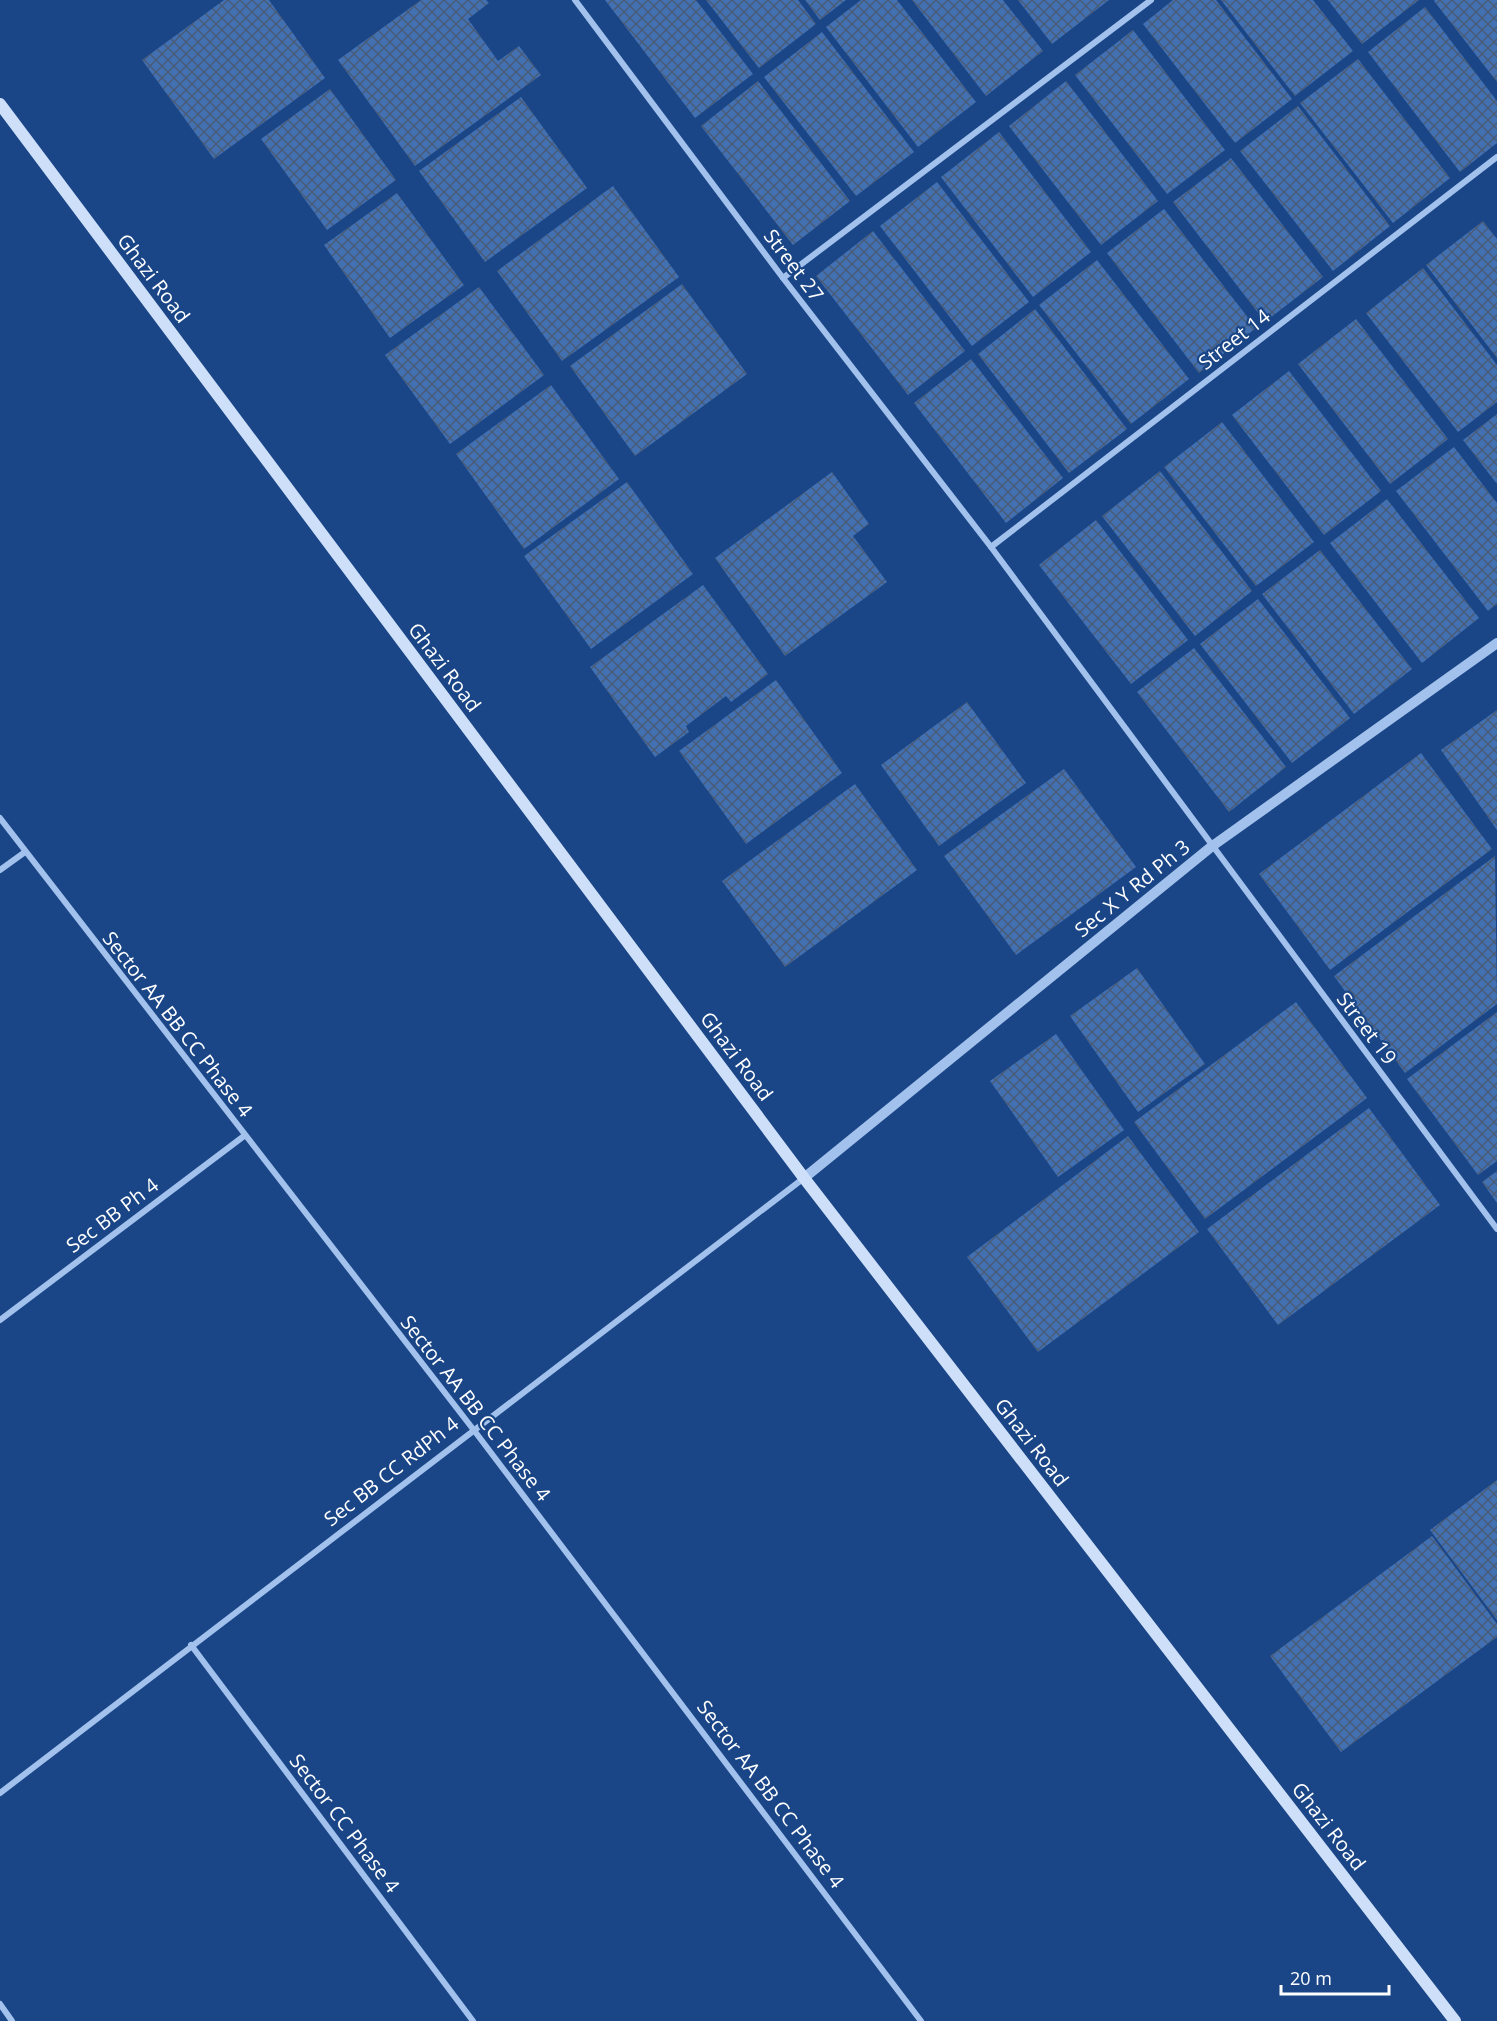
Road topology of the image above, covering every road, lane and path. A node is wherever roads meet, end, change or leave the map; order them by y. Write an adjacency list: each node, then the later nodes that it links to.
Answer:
1 (575, 0): 5 (street, Street 27)
2 (1151, 0): 5 (street)
3 (0, 105): 13 (main road, Ghazi Road)
4 (1497, 157): 6 (street, Street 14)
5 (783, 278): 6 (street, Street 27)
6 (991, 547): 9 (street, Street 27)
7 (1497, 643): 9 (street, Sec X Y Rd Ph 3)
8 (0, 818): 10 (street, Sector AA BB CC Phase 4)
9 (1211, 847): 13 (street, Sec X Y Rd Ph 3); 14 (street, Street 19)
10 (25, 852): 11 (street); 12 (street, Sector AA BB CC Phase 4)
11 (0, 870)
12 (244, 1136): 15 (street, Sec BB Ph 4); 16 (street, Sector AA BB CC Phase 4)
13 (804, 1178): 16 (street, Sec BB CC RdPh 4); 23 (main road, Ghazi Road)
14 (1497, 1229)
15 (0, 1320)
16 (473, 1429): 17 (street, Sec BB CC RdPh 4); 22 (street, Sector AA BB CC Phase 4)
17 (191, 1645): 18 (street, Sec BB CC RdPh 4); 21 (street, Sector CC Phase 4)
18 (0, 1793)
19 (0, 2004): 20 (street)
20 (12, 2021)
21 (473, 2021)
22 (921, 2021)
23 (1455, 2021)

